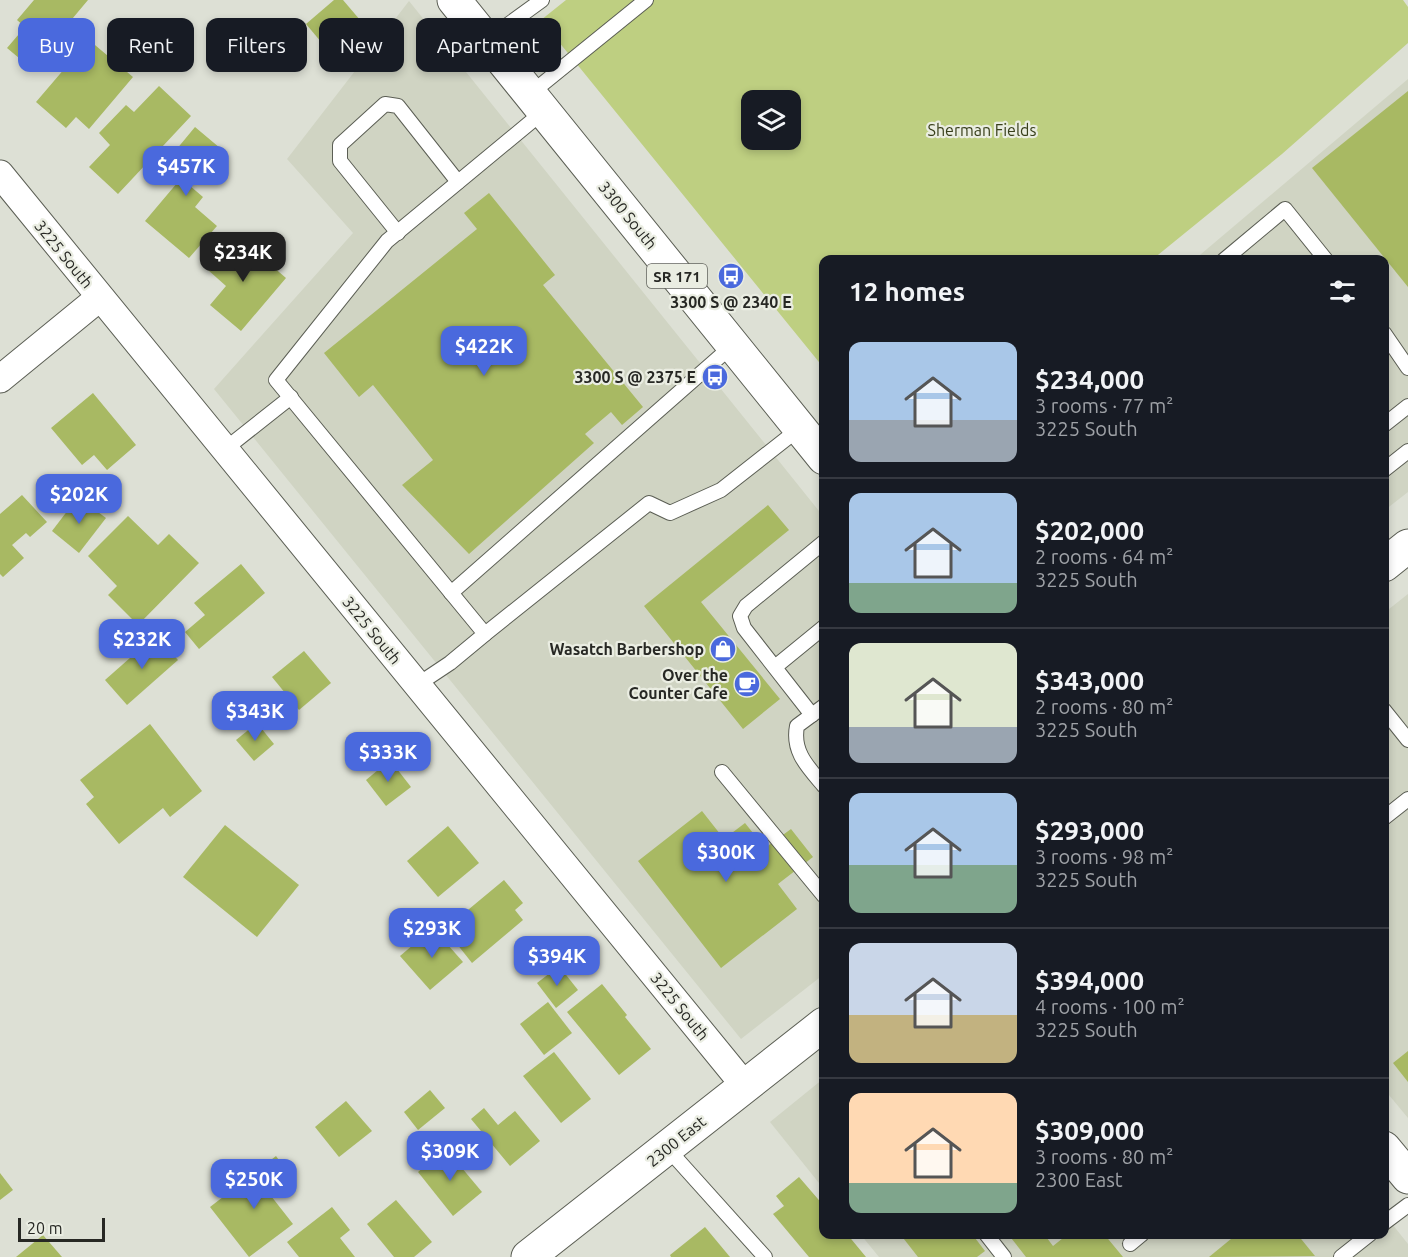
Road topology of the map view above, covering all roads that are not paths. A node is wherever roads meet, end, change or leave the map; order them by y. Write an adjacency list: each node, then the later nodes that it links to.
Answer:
1 (454, 0): 4 (main road, 3300 South / SR 171)
2 (542, 0): 5 (lane)
3 (646, 0): 7 (lane)
4 (469, 18)
5 (517, 18)
6 (512, 72): 7 (main road, 3300 South / SR 171)
7 (537, 103): 9 (lane); 15 (main road, 3300 South / SR 171)
8 (0, 174): 13 (street, 3225 South)
9 (458, 182): 10 (lane); 10 (lane)
10 (399, 233): 18 (lane)
11 (1230, 255): 12 (lane)
12 (1322, 255)
13 (99, 298): 17 (street); 22 (street, 3225 South)
14 (1389, 340): 16 (lane)
15 (733, 345): 21 (main road, 3300 South / SR 171); 29 (lane)
16 (1408, 368)
17 (0, 379)
18 (291, 397): 22 (lane); 29 (lane)
19 (1408, 406): 20 (lane)
20 (1389, 421)
21 (800, 428): 24 (main road, 3300 South / SR 171); 31 (lane)
22 (224, 450): 33 (street, 3225 South)
23 (1408, 451): 25 (lane)
24 (819, 452)
25 (1389, 466)
26 (819, 546): 32 (lane)
27 (1408, 546): 28 (main road)
28 (1389, 561)
29 (451, 593): 31 (lane)
30 (819, 631): 32 (lane)
31 (485, 634): 33 (lane)
32 (775, 666): 34 (lane)
33 (417, 686): 43 (street, 3225 South)
34 (818, 710): 38 (lane)
35 (1389, 716): 36 (lane)
36 (1408, 740)
37 (722, 772): 41 (lane)
38 (819, 780)
39 (1408, 799): 40 (lane)
40 (1389, 814)
41 (819, 890)
42 (819, 1028): 43 (main road, 2300 East)
43 (745, 1086): 44 (main road, 2300 East)
44 (667, 1148): 53 (main road, 2300 East); 54 (lane)
45 (1389, 1154): 46 (main road)
46 (1408, 1177)
47 (1408, 1205): 48 (lane)
48 (1389, 1220)
49 (990, 1239): 55 (lane)
50 (1136, 1239): 52 (lane)
51 (1364, 1239): 56 (lane)
52 (1130, 1244)
53 (528, 1257)
54 (765, 1257)
55 (1004, 1257)
56 (1341, 1257)

